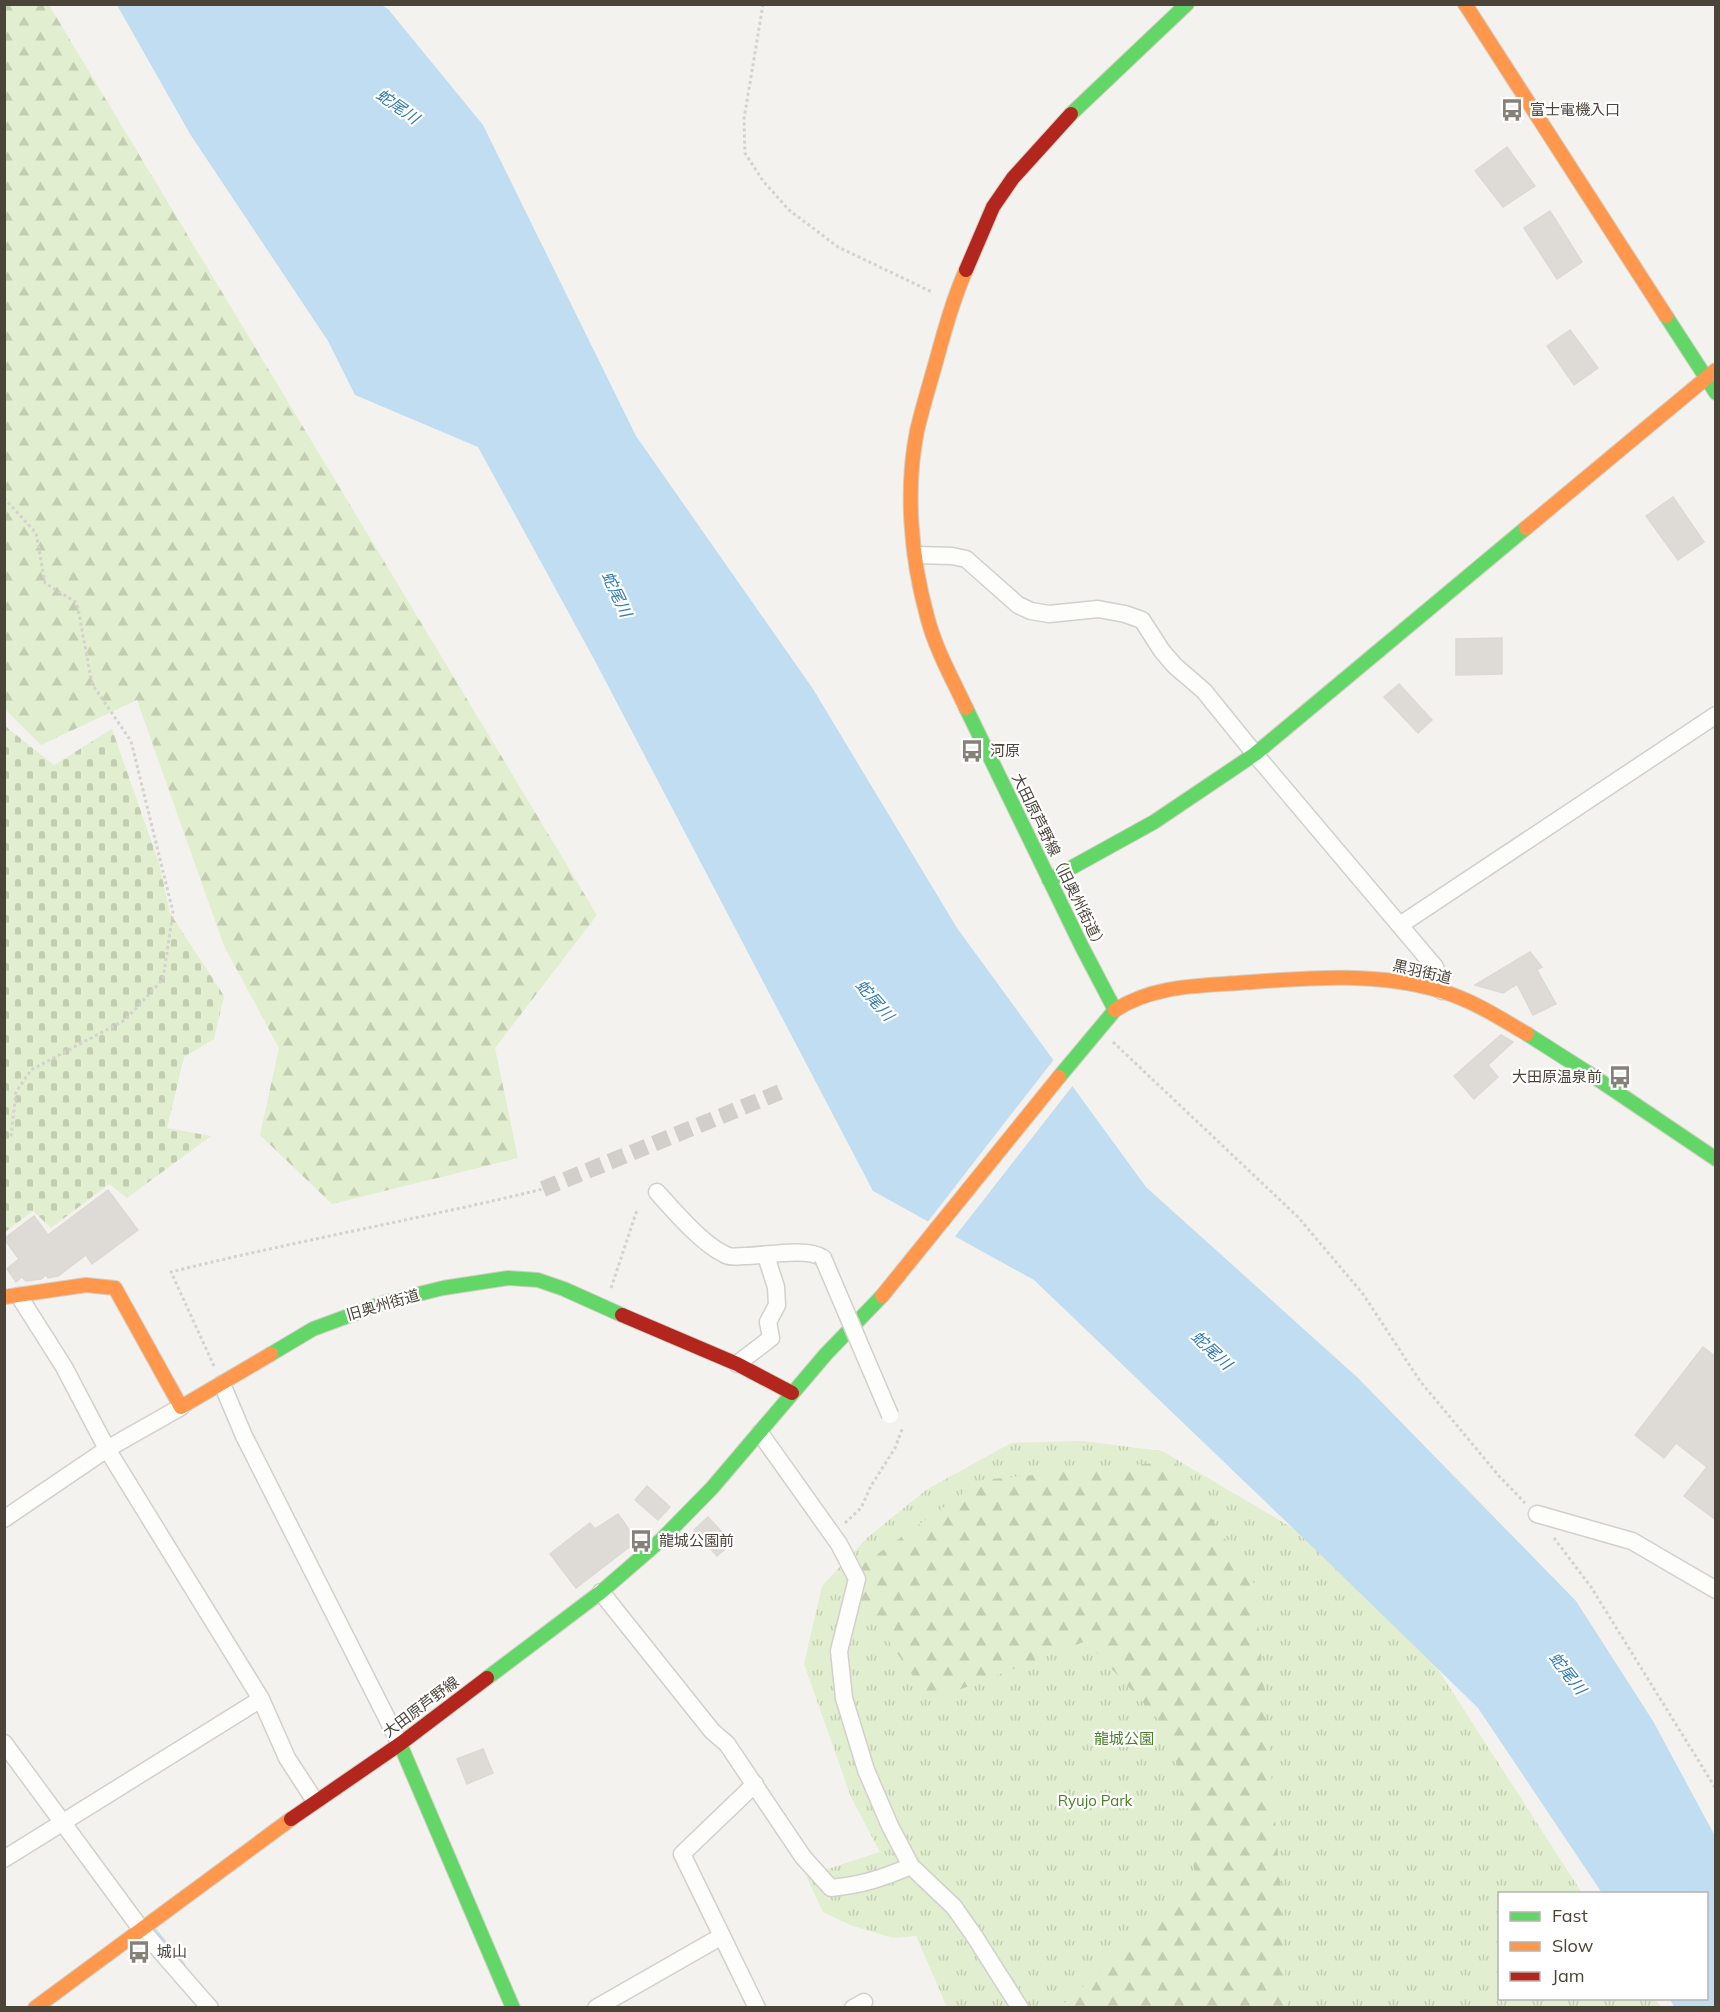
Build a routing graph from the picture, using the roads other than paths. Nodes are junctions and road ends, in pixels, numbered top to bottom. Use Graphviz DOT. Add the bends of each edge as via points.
graph roads {
  1 [pos="1187,4"];
  2 [pos="1465,4"];
  3 [pos="1711,374"];
  4 [pos="1716,393"];
  5 [pos="916,555"];
  6 [pos="1716,715"];
  7 [pos="1255,754"];
  8 [pos="1049,880"];
  9 [pos="1400,925"];
  10 [pos="1442,991"];
  11 [pos="1116,1010"];
  12 [pos="1716,1159"];
  13 [pos="657,1192"];
  14 [pos="766,1256"];
  15 [pos="12,1297"];
  16 [pos="737,1364"];
  17 [pos="222,1384"];
  18 [pos="792,1393"];
  19 [pos="181,1407"];
  20 [pos="890,1415"];
  21 [pos="760,1433"];
  22 [pos="106,1449"];
  23 [pos="1537,1514"];
  24 [pos="4,1519"];
  25 [pos="1716,1590"];
  26 [pos="601,1592"];
  27 [pos="261,1699"];
  28 [pos="4,1743"];
  29 [pos="400,1744"];
  30 [pos="755,1784"];
  31 [pos="315,1801"];
  32 [pos="62,1823"];
  33 [pos="4,1859"];
  34 [pos="911,1866"];
  35 [pos="141,1929"];
  36 [pos="722,1936"];
  37 [pos="605,2006"];
  38 [pos="35,2007"];
  39 [pos="210,2007"];
  40 [pos="513,2007"];
  41 [pos="757,2007"];
  42 [pos="1020,2007"];
  1 -- 5 [label="street, 大田原芦野線（旧奥州街道）" via="1062,123 993,207 952,302 917,432 912,473"];
  2 -- 3 [label="street"];
  3 -- 4 [label="street"];
  3 -- 7 [label="street"];
  5 -- 7 [label="street" via="966,559 1018,605 1031,611 1049,614 1098,609 1142,620 1162,651 1204,691"];
  5 -- 8 [label="street, 大田原芦野線（旧奥州街道）" via="927,618 944,662"];
  6 -- 9 [label="street"];
  7 -- 8 [label="street" via="1154,822"];
  7 -- 9 [label="street"];
  8 -- 11 [label="street, 大田原芦野線（旧奥州街道）"];
  9 -- 10 [label="street" via="1435,967"];
  10 -- 11 [label="street, 黒羽街道" via="1370,978 1276,980 1164,990 1140,995"];
  10 -- 12 [label="street, 黒羽街道" via="1545,1045"];
  11 -- 18 [label="street" via="909,1265"];
  13 -- 14 [label="street" via="708,1243 728,1256"];
  14 -- 16 [label="street" via="777,1296 768,1322 771,1338"];
  14 -- 20 [label="street, bridge" via="812,1254 823,1258"];
  15 -- 19 [label="street" via="86,1285 115,1288"];
  15 -- 22 [label="street" via="64,1367"];
  16 -- 17 [label="street, 旧奥州街道" via="564,1289 538,1280 508,1278 443,1288 352,1313 313,1329"];
  16 -- 18 [label="street, 旧奥州街道"];
  17 -- 19 [label="street, 旧奥州街道"];
  17 -- 29 [label="street" via="244,1436"];
  18 -- 21 [label="street, 大田原芦野線"];
  19 -- 22 [label="street, 旧奥州街道"];
  21 -- 26 [label="street, 大田原芦野線" via="661,1540"];
  21 -- 34 [label="street" via="839,1544 857,1579 839,1651 844,1698 867,1770"];
  22 -- 24 [label="street, 旧奥州街道"];
  22 -- 27 [label="street"];
  23 -- 25 [label="street" via="1632,1541"];
  26 -- 29 [label="street, 大田原芦野線"];
  26 -- 30 [label="street" via="712,1731 727,1744"];
  27 -- 31 [label="street" via="287,1758"];
  27 -- 32 [label="street"];
  28 -- 32 [label="street"];
  29 -- 31 [label="street, 大田原芦野線"];
  29 -- 40 [label="street"];
  30 -- 34 [label="street" via="803,1857 831,1887 878,1880"];
  30 -- 36 [label="street" via="682,1854"];
  31 -- 35 [label="street, 大田原芦野線"];
  32 -- 33 [label="street"];
  32 -- 35 [label="street"];
  34 -- 42 [label="street" via="954,1907"];
  35 -- 38 [label="street, 大田原芦野線"];
  35 -- 39 [label="street"];
  36 -- 37 [label="street"];
  36 -- 41 [label="street"];
}
